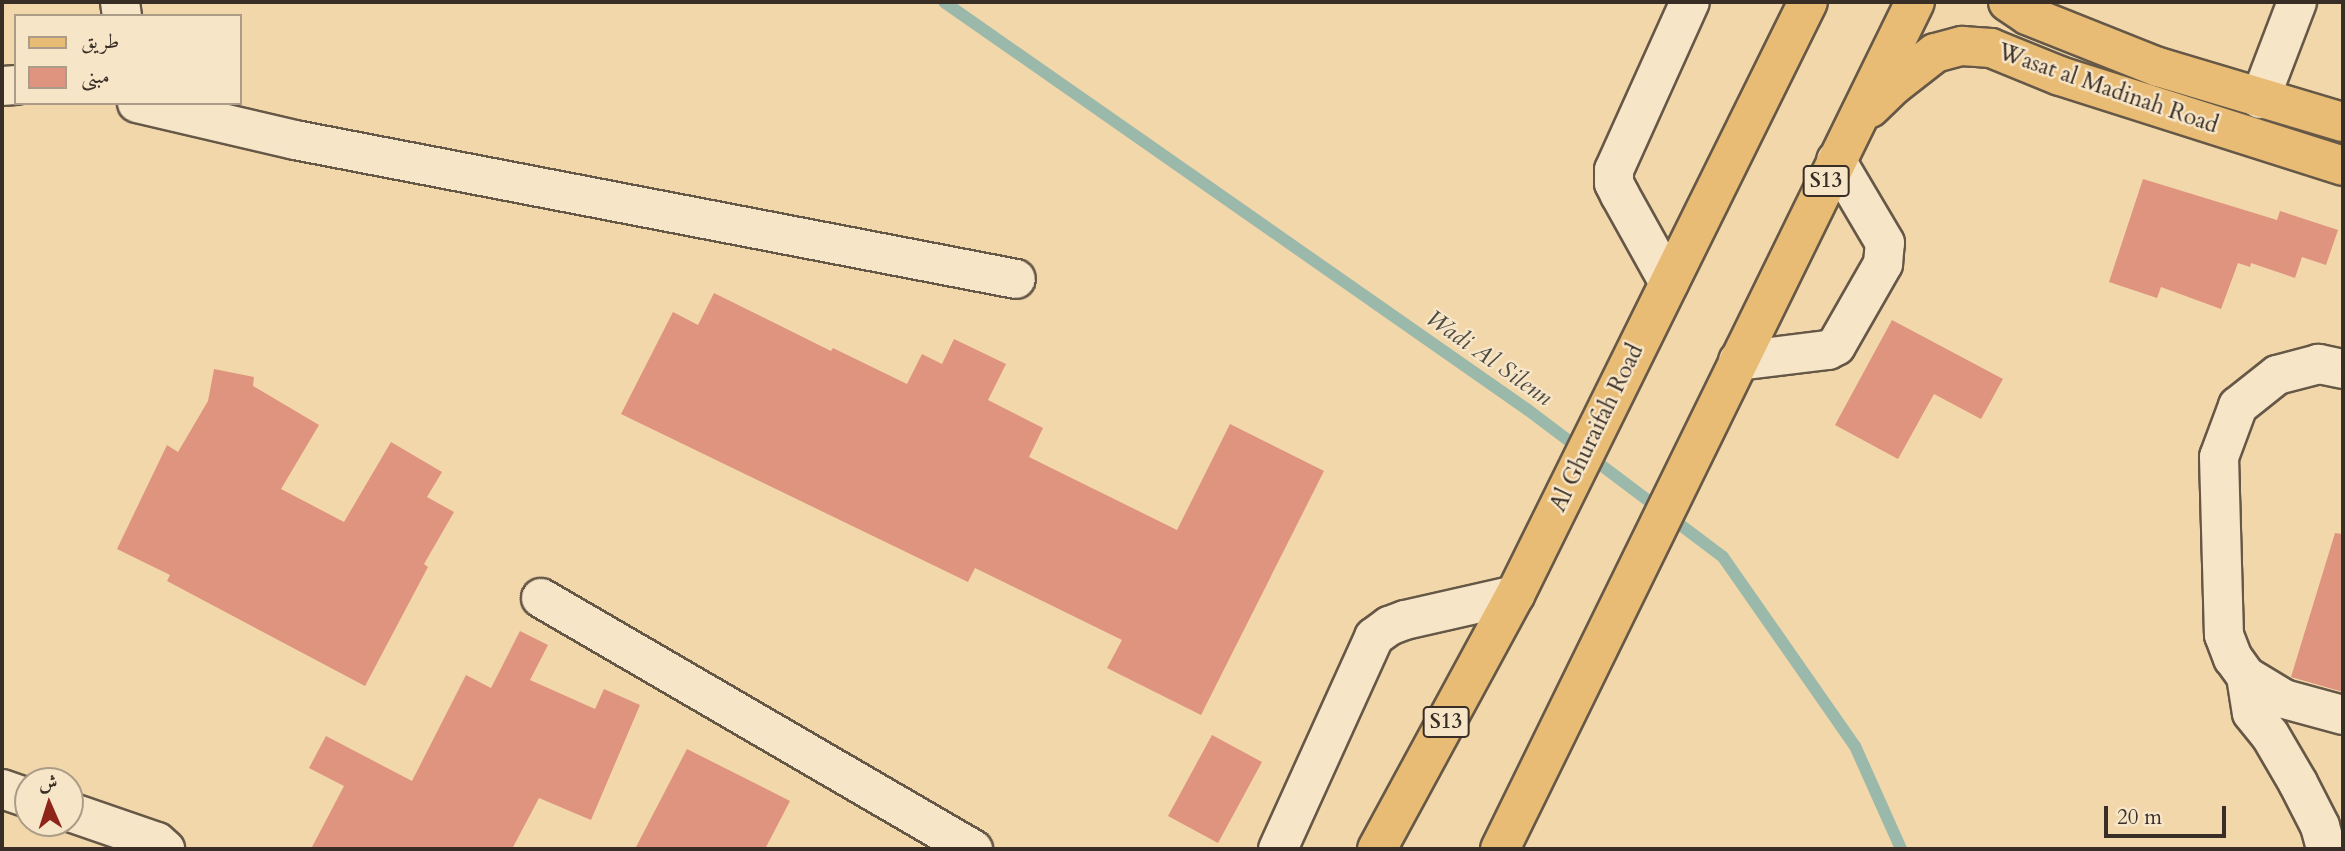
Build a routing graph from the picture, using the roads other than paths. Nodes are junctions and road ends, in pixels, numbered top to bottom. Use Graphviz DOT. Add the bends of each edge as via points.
graph roads {
  1 [pos="1690,2"];
  2 [pos="1808,2"];
  3 [pos="1915,2"];
  4 [pos="2008,2"];
  5 [pos="2284,6"];
  6 [pos="2260,99"];
  7 [pos="146,105"];
  8 [pos="2343,122"];
  9 [pos="1853,125"];
  10 [pos="1836,160"];
  11 [pos="2343,166"];
  12 [pos="1016,279"];
  13 [pos="1669,283"];
  14 [pos="1738,361"];
  15 [pos="2343,369"];
  16 [pos="1515,595"];
  17 [pos="541,598"];
  18 [pos="2246,676"];
  19 [pos="2343,715"];
  20 [pos="84,817"];
  21 [pos="165,849"];
  22 [pos="973,849"];
  23 [pos="1278,849"];
  24 [pos="1377,849"];
  25 [pos="1500,849"];
  26 [pos="2326,849"];
  1 -- 13 [label="street" via="1614,170 1614,183"];
  2 -- 13 [label="main road, Al Ghuraifah Road / S13"];
  3 -- 9 [label="main road, S13"];
  4 -- 6 [label="main road, Wasat al Madinah Road" via="2027,15 2145,62"];
  5 -- 6 [label="street"];
  6 -- 8 [label="main road, Wasat al Madinah Road"];
  7 -- 12 [label="street" via="295,140"];
  9 -- 10 [label="main road, S13"];
  9 -- 11 [label="main road, Wasat al Madinah Road" via="1935,53 1962,46 1991,48 2060,76"];
  10 -- 14 [label="main road, S13"];
  10 -- 14 [label="street" via="1885,243 1883,264 1836,346 1828,351"];
  13 -- 16 [label="main road, Al Ghuraifah Road / S13"];
  14 -- 25 [label="main road, S13"];
  15 -- 18 [label="street" via="2319,363 2277,374 2238,406 2219,457 2224,635"];
  16 -- 23 [label="street" via="1405,620 1374,637"];
  16 -- 24 [label="main road, Al Ghuraifah Road / S13"];
  17 -- 22 [label="street"];
  18 -- 19 [label="street" via="2284,699"];
  18 -- 26 [label="street" via="2252,713 2298,783"];
  20 -- 21 [label="street" via="157,842"];
}
